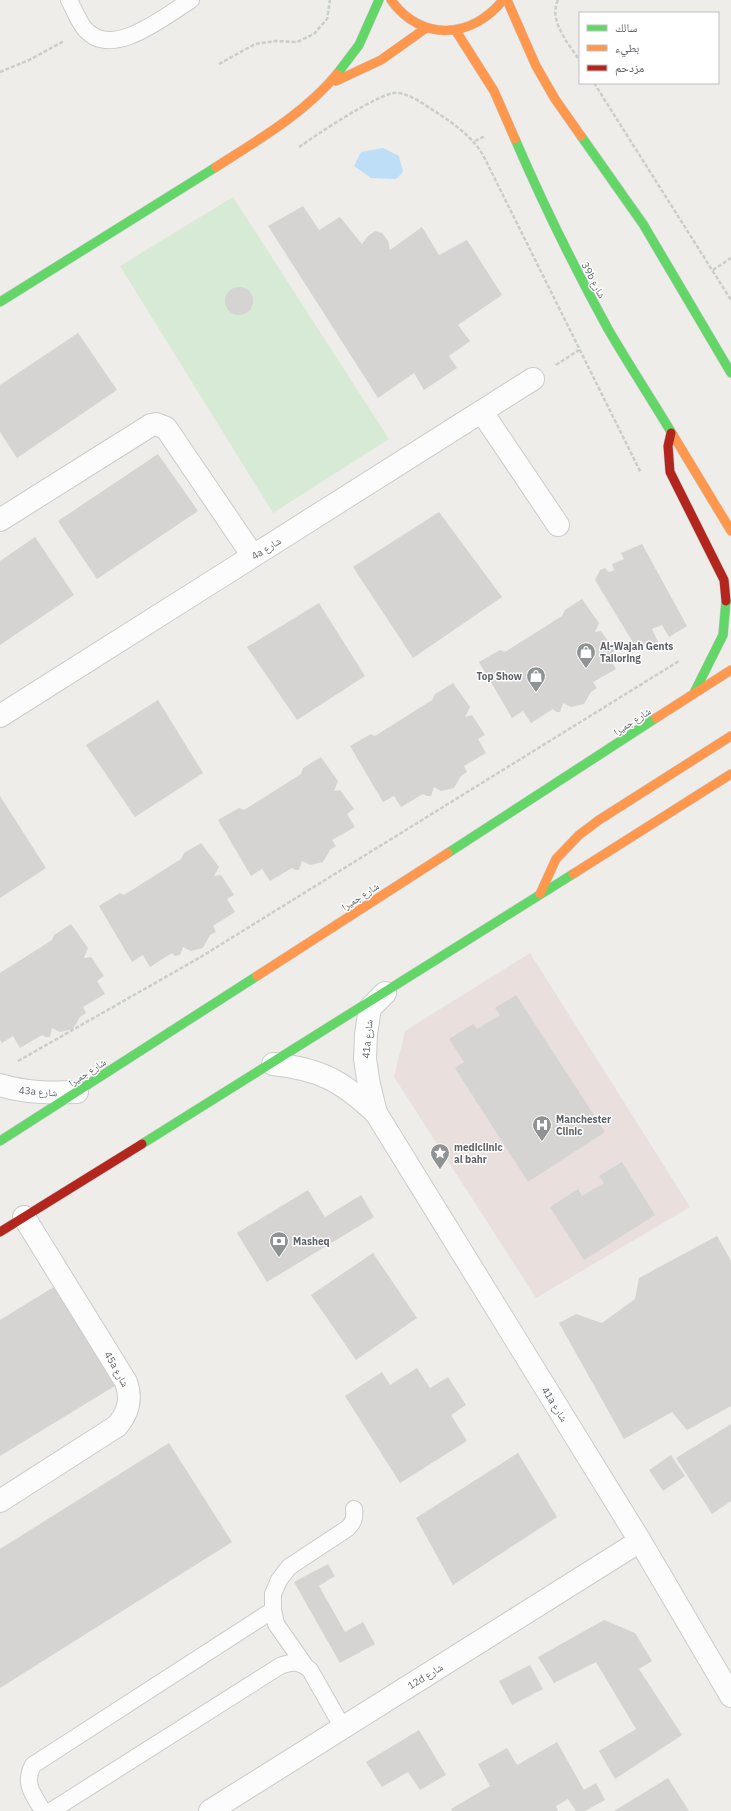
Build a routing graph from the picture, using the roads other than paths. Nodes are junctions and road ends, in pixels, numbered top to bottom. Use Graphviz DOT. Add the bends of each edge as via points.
graph roads {
  1 [pos="69,0"];
  2 [pos="191,0"];
  3 [pos="379,0"];
  4 [pos="391,0"];
  5 [pos="503,0"];
  6 [pos="507,0"];
  7 [pos="426,28"];
  8 [pos="456,30"];
  9 [pos="331,83"];
  10 [pos="0,302"];
  11 [pos="731,373"];
  12 [pos="533,379"];
  13 [pos="482,412"];
  14 [pos="671,433"];
  15 [pos="0,520"];
  16 [pos="558,525"];
  17 [pos="731,531"];
  18 [pos="253,556"];
  19 [pos="731,670"];
  20 [pos="694,694"];
  21 [pos="0,716"];
  22 [pos="731,736"];
  23 [pos="731,774"];
  24 [pos="725,788"];
  25 [pos="685,803"];
  26 [pos="540,894"];
  27 [pos="385,993"];
  28 [pos="273,1064"];
  29 [pos="0,1085"];
  30 [pos="77,1092"];
  31 [pos="376,1113"];
  32 [pos="0,1141"];
  33 [pos="24,1217"];
  34 [pos="0,1232"];
  35 [pos="0,1502"];
  36 [pos="354,1509"];
  37 [pos="640,1541"];
  38 [pos="273,1610"];
  39 [pos="304,1664"];
  40 [pos="731,1696"];
  41 [pos="343,1728"];
  42 [pos="43,1811"];
  43 [pos="51,1811"];
  44 [pos="210,1811"];
  1 -- 2 [label="lane" via="85,30 104,40 115,41 126,39"];
  3 -- 9 [label="main road" via="363,38 349,62"];
  4 -- 7 [label="main road" via="408,19"];
  5 -- 8 [label="main road" via="492,13 475,24"];
  6 -- 11 [label="main road" via="536,66 555,99 643,224"];
  7 -- 8 [label="main road"];
  7 -- 9 [label="main road" via="381,60"];
  8 -- 14 [label="main road, 39b شارع" via="494,91 587,290"];
  9 -- 10 [label="main road" via="263,137"];
  12 -- 13 [label="street, 4a شارع"];
  13 -- 16 [label="street"];
  13 -- 18 [label="street, 4a شارع"];
  14 -- 17 [label="main road, 39b شارع"];
  14 -- 20 [label="main road" via="668,453 670,472 724,580 727,606 723,634"];
  15 -- 18 [label="street" via="156,424 166,428"];
  18 -- 21 [label="street, 4a شارع"];
  19 -- 20 [label="main road, شارع جميرا"];
  20 -- 30 [label="main road, شارع جميرا"];
  22 -- 26 [label="main road" via="578,835 556,859"];
  23 -- 25 [label="main road"];
  24 -- 25 [label="main road"];
  25 -- 26 [label="main road"];
  26 -- 27 [label="main road"];
  27 -- 28 [label="main road"];
  27 -- 31 [label="street, 41a شارع" via="370,1008 366,1034 365,1060"];
  28 -- 31 [label="street, 41a شارع" via="302,1068 336,1081 355,1093"];
  28 -- 33 [label="main road"];
  29 -- 30 [label="street, 43a شارع" via="45,1094"];
  30 -- 32 [label="main road, شارع جميرا"];
  31 -- 37 [label="street, 41a شارع"];
  33 -- 34 [label="main road"];
  33 -- 35 [label="street, 45a شارع" via="126,1382 130,1401 117,1426"];
  36 -- 38 [label="lane" via="353,1523 348,1528 289,1567 273,1594"];
  37 -- 40 [label="street, 41a شارع"];
  37 -- 41 [label="street, 12d شارع"];
  38 -- 39 [label="lane" via="276,1624"];
  38 -- 42 [label="lane" via="33,1765 28,1782"];
  39 -- 41 [label="lane" via="315,1675"];
  39 -- 43 [label="lane" via="288,1662 280,1666"];
  41 -- 44 [label="street, 12d شارع"];
}
